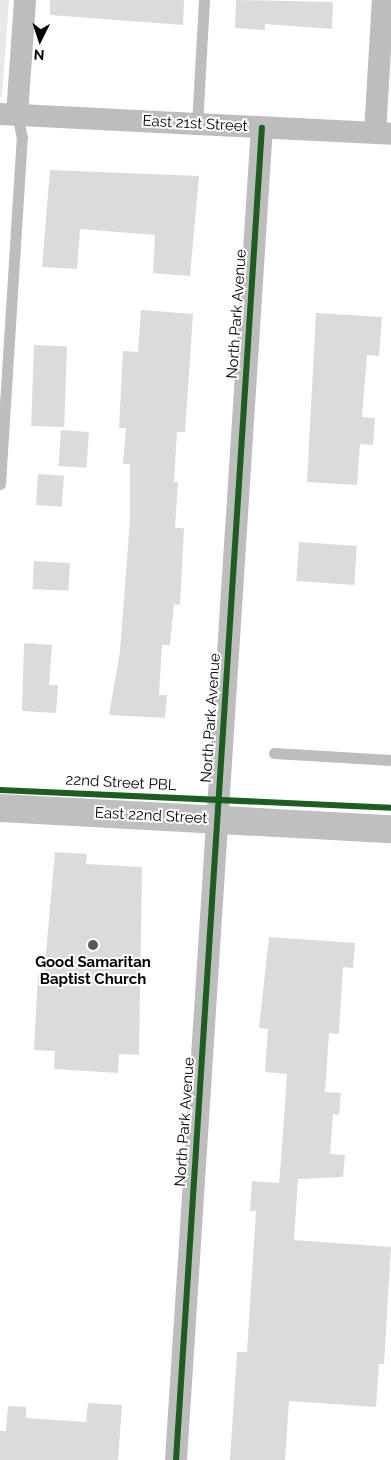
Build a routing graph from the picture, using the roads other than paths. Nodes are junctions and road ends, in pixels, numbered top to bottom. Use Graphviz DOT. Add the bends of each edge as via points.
graph roads {
  1 [pos="25,0"];
  2 [pos="204,0"];
  3 [pos="383,0"];
  4 [pos="9,114"];
  5 [pos="197,125"];
  6 [pos="262,128"];
  7 [pos="383,133"];
  8 [pos="0,484"];
  9 [pos="274,753"];
  10 [pos="391,760"];
  11 [pos="0,808"];
  12 [pos="217,819"];
  13 [pos="391,829"];
  14 [pos="176,1460"];
  1 -- 4 [label="street"];
  2 -- 5 [label="lane"];
  3 -- 7 [label="street"];
  4 -- 5 [label="street, East 21st Street"];
  4 -- 8 [label="lane" via="22,138"];
  5 -- 6 [label="street, East 21st Street"];
  6 -- 7 [label="street, East 21st Street"];
  6 -- 12 [label="street, North Park Avenue"];
  9 -- 10 [label="lane"];
  11 -- 12 [label="main road, East 22nd Street"];
  12 -- 13 [label="main road, East 22nd Street"];
  12 -- 14 [label="street, North Park Avenue"];
}
